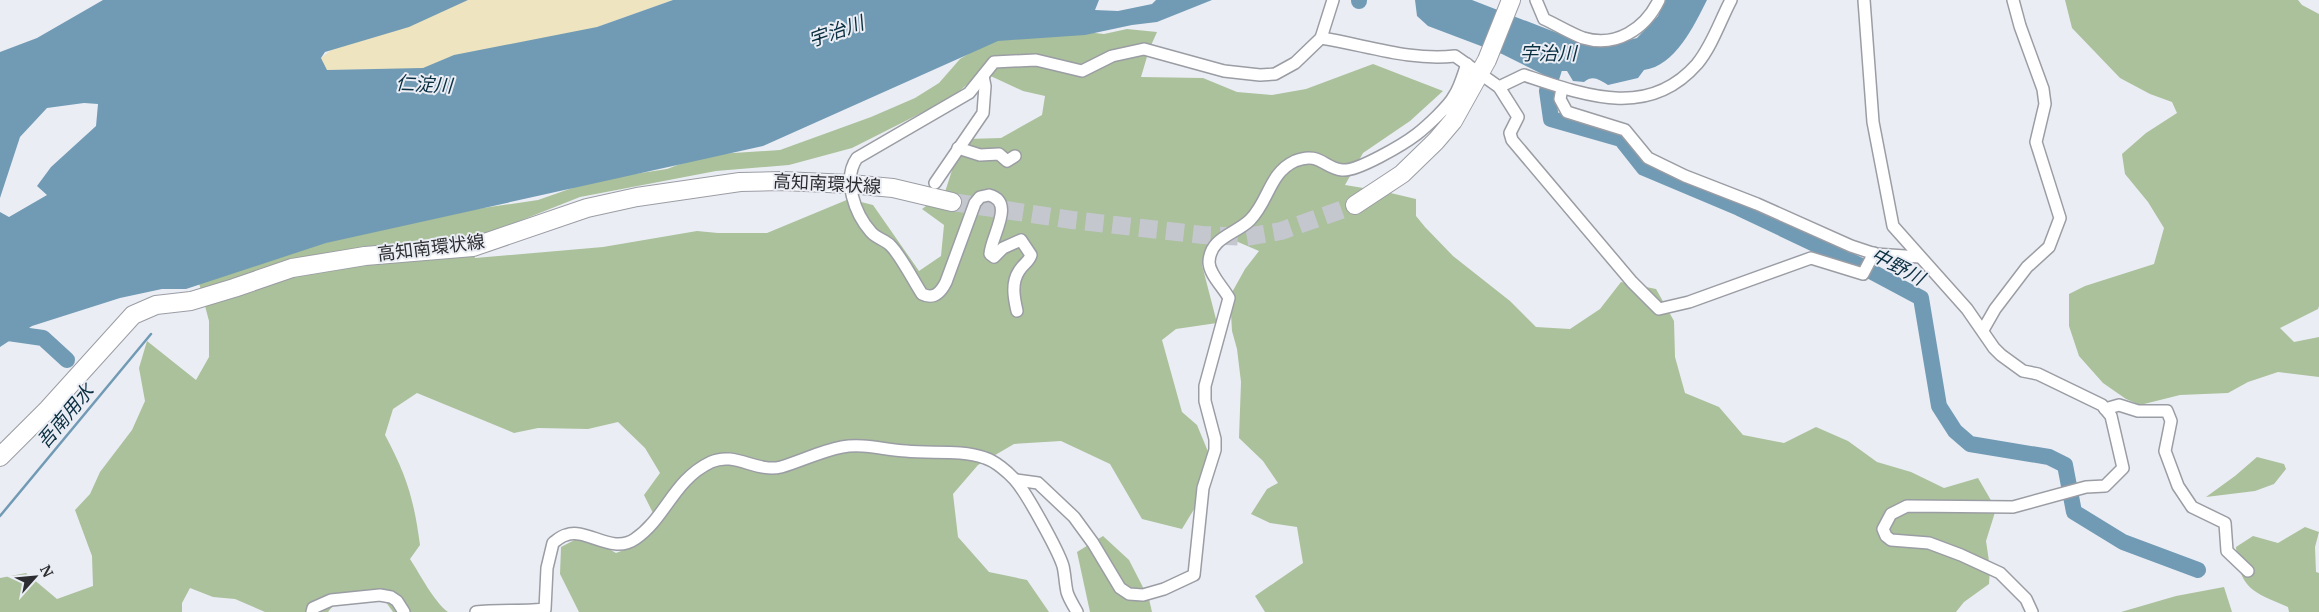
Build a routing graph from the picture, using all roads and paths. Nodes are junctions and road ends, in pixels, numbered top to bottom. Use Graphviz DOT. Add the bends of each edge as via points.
graph roads {
  1 [pos="1333,0"];
  2 [pos="1536,0"];
  3 [pos="1659,0"];
  4 [pos="1730,0"];
  5 [pos="1864,0"];
  6 [pos="2013,0"];
  7 [pos="1511,2"];
  8 [pos="1321,38"];
  9 [pos="1478,67"];
  10 [pos="983,76"];
  11 [pos="1499,87"];
  12 [pos="1562,88"];
  13 [pos="958,148"];
  14 [pos="1015,156"];
  15 [pos="935,183"];
  16 [pos="850,184"];
  17 [pos="952,202"];
  18 [pos="1355,205"];
  19 [pos="1874,253"];
  20 [pos="1920,258"];
  21 [pos="1017,311"];
  22 [pos="1983,330"];
  23 [pos="2105,409"];
  24 [pos="0,457"];
  25 [pos="1016,480"];
  26 [pos="2248,571"];
  27 [pos="312,612"];
  28 [pos="404,612"];
  29 [pos="476,612"];
  30 [pos="1077,612"];
  31 [pos="2032,612"];
  1 -- 8 [label="street"];
  2 -- 3 [label="street" via="1544,19 1584,38 1607,40 1626,36 1645,23"];
  4 -- 12 [label="street" via="1698,63 1680,81 1654,95 1606,99"];
  5 -- 20 [label="street" via="1872,122 1893,226"];
  6 -- 22 [label="street" via="2043,90 2045,104 2036,142 2060,218 2049,247 2027,267"];
  7 -- 9 [label="main road"];
  8 -- 9 [label="street" via="1404,55 1455,56"];
  8 -- 10 [label="street" via="1286,69 1260,76 1224,71 1144,48 1112,56 1082,71 1036,60 994,62"];
  9 -- 11 [label="street"];
  9 -- 18 [label="main road" via="1453,121 1436,142 1402,174"];
  9 -- 25 [label="street" via="1418,134 1358,167 1342,170 1318,159 1296,161 1275,177 1258,211 1217,242 1209,263 1229,298 1204,386 1215,450 1203,488 1194,576 1143,595 1129,594 1120,588 1074,517 1038,483"];
  10 -- 13 [label="street" via="982,113"];
  10 -- 16 [label="street" via="969,93 857,158 852,165"];
  11 -- 12 [label="street" via="1524,75"];
  11 -- 19 [label="street" via="1518,117 1510,132 1512,140 1632,282 1659,309 1690,302 1811,258 1863,274"];
  12 -- 19 [label="street" via="1560,99 1567,112 1626,130 1648,158"];
  13 -- 14 [label="street" via="980,155 999,154 1008,161"];
  13 -- 15 [label="street"];
  16 -- 17 [label="main road, 高知南環状線" via="893,188"];
  16 -- 21 [label="street" via="857,211 870,232 891,245 922,294 930,296 942,291 975,203 980,197 993,196 1002,208 990,254 994,257 1003,248 1021,240 1031,254 1014,283"];
  16 -- 24 [label="main road, 高知南環状線" via="782,180 740,182 637,197 587,208 473,247 326,261 292,268 192,301 156,305 133,315"];
  19 -- 20 [label="street"];
  20 -- 22 [label="street" via="1948,286"];
  22 -- 23 [label="street" via="1994,348 2023,370 2038,374"];
  23 -- 26 [label="street" via="2119,405 2138,411 2167,411 2171,421 2166,451 2178,486 2192,507 2225,523 2227,551"];
  23 -- 31 [label="street" via="2112,416 2123,468 2105,486 2080,488 2013,507 1907,506 1891,514 1883,529 1892,540 1929,543 2000,573 2026,599"];
  25 -- 29 [label="street" via="985,458 957,453 843,446 765,469 722,458 686,479 647,529 634,540 622,544 606,543 567,534 553,543 547,568 545,609 538,612"];
  25 -- 30 [label="street" via="1063,564 1067,593"];
  27 -- 28 [label="street" via="331,600 380,595 397,601"];
}
